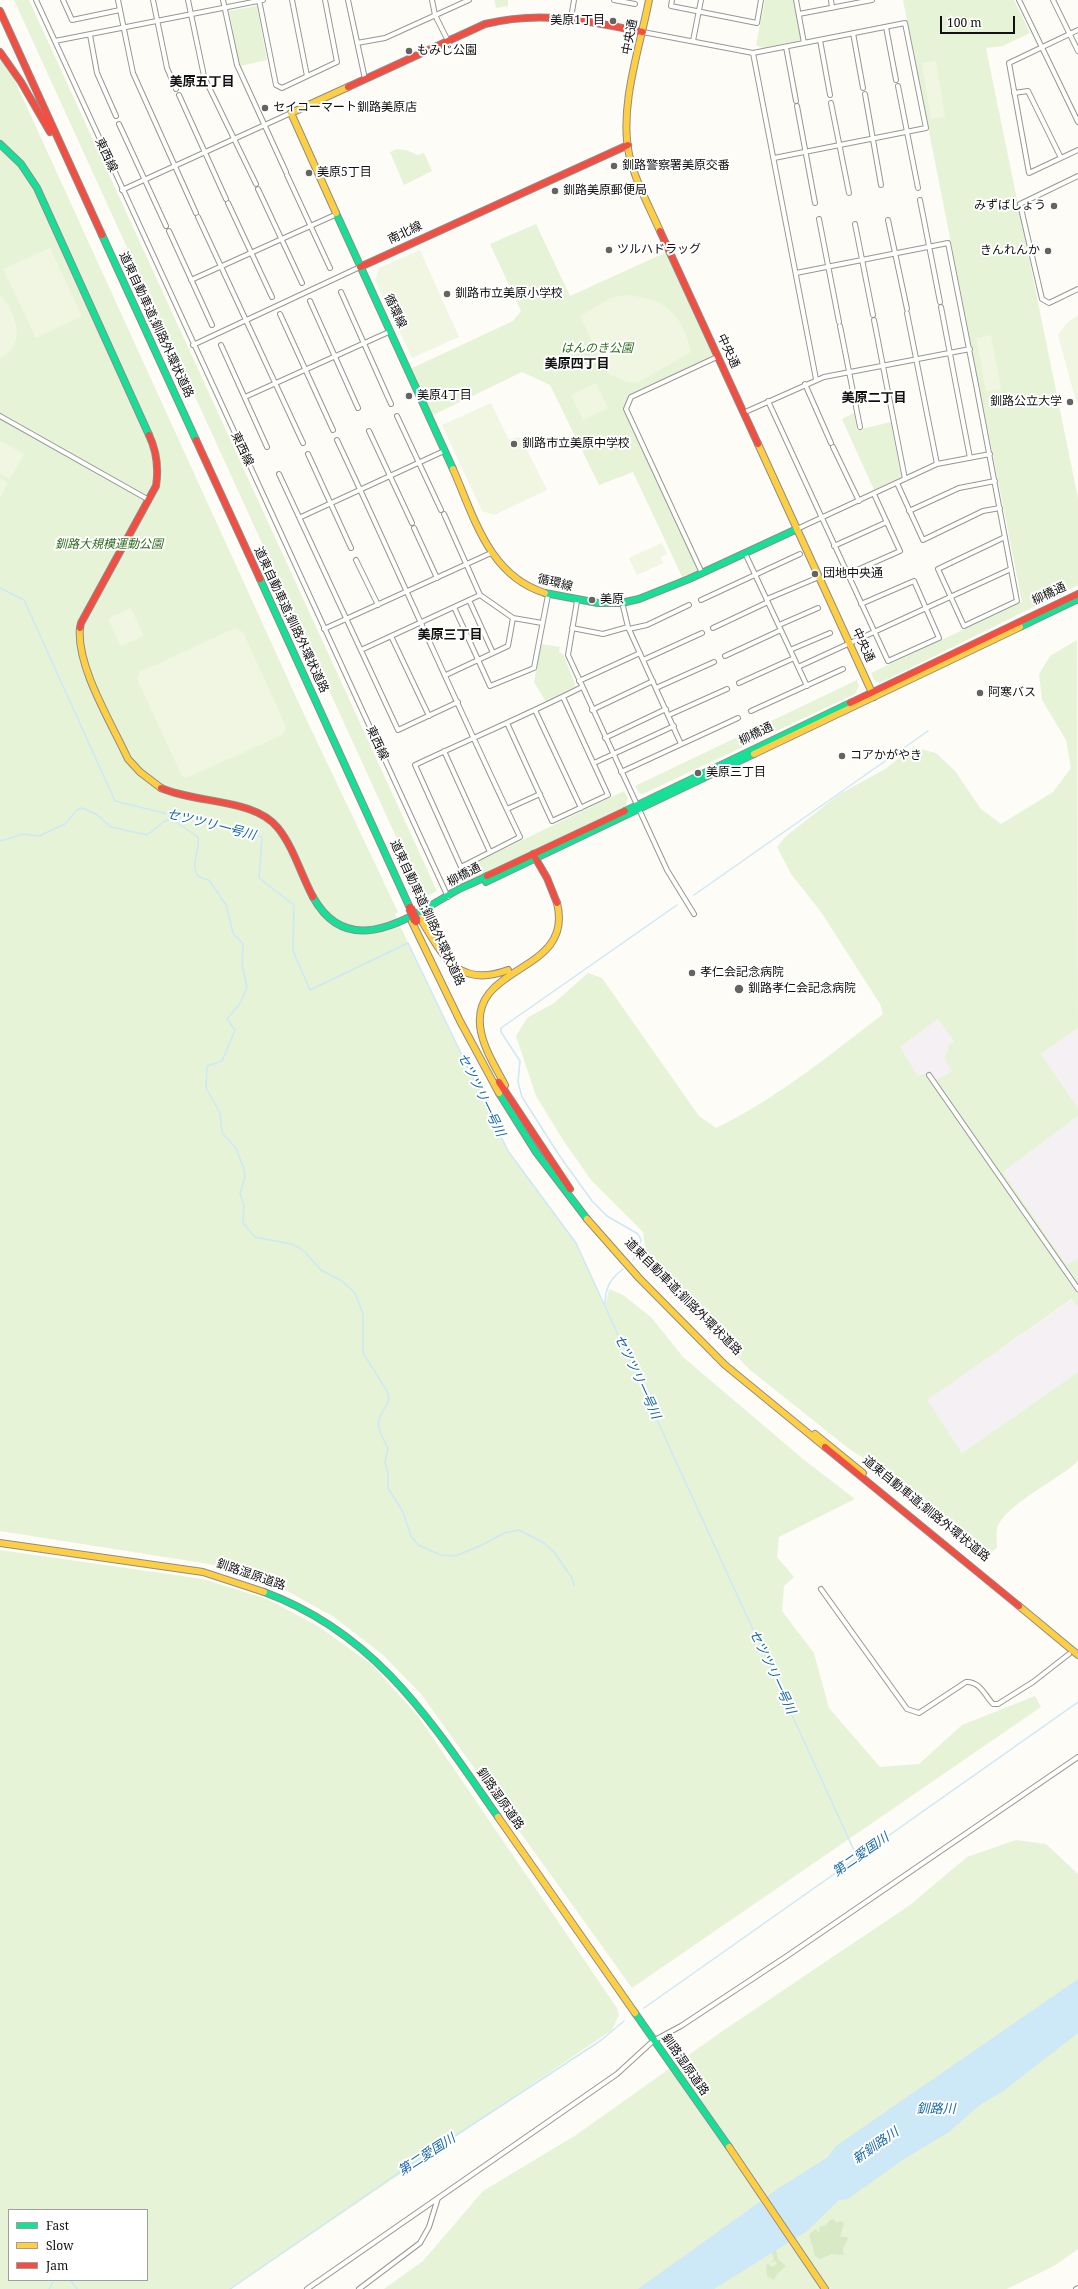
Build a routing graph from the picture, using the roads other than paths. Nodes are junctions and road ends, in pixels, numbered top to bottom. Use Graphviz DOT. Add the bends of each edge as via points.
graph roads {
  1 [pos="36,0"];
  2 [pos="63,0"];
  3 [pos="118,0"];
  4 [pos="153,0"];
  5 [pos="188,0"];
  6 [pos="223,0"];
  7 [pos="260,0"];
  8 [pos="292,0"];
  9 [pos="325,0"];
  10 [pos="350,0"];
  11 [pos="432,0"];
  12 [pos="469,0"];
  13 [pos="574,0"];
  14 [pos="614,0"];
  15 [pos="649,0"];
  16 [pos="672,0"];
  17 [pos="701,0"];
  18 [pos="761,0"];
  19 [pos="796,0"];
  20 [pos="831,0"];
  21 [pos="872,0"];
  22 [pos="1019,0"];
  23 [pos="1053,0"];
  24 [pos="866,1"];
  25 [pos="635,4"];
  26 [pos="224,8"];
  27 [pos="832,8"];
  28 [pos="120,10"];
  29 [pos="0,11"];
  30 [pos="699,12"];
  31 [pos="191,14"];
  32 [pos="799,14"];
  33 [pos="435,15"];
  34 [pos="571,18"];
  35 [pos="157,21"];
  36 [pos="0,22"];
  37 [pos="886,27"];
  38 [pos="124,28"];
  39 [pos="1078,30"];
  40 [pos="643,32"];
  41 [pos="853,33"];
  42 [pos="1070,34"];
  43 [pos="90,35"];
  44 [pos="820,40"];
  45 [pos="55,41"];
  46 [pos="448,41"];
  47 [pos="693,41"];
  48 [pos="357,43"];
  49 [pos="804,43"];
  50 [pos="786,47"];
  51 [pos="1042,47"];
  52 [pos="1078,51"];
  53 [pos="0,52"];
  54 [pos="753,52"];
  55 [pos="204,76"];
  56 [pos="307,76"];
  57 [pos="365,79"];
  58 [pos="896,80"];
  59 [pos="206,81"];
  60 [pos="898,86"];
  61 [pos="863,88"];
  62 [pos="176,89"];
  63 [pos="1014,93"];
  64 [pos="865,94"];
  65 [pos="830,95"];
  66 [pos="179,96"];
  67 [pos="796,101"];
  68 [pos="831,103"];
  69 [pos="797,106"];
  70 [pos="291,113"];
  71 [pos="116,116"];
  72 [pos="1078,122"];
  73 [pos="119,124"];
  74 [pos="265,124"];
  75 [pos="50,132"];
  76 [pos="907,132"];
  77 [pos="235,138"];
  78 [pos="874,139"];
  79 [pos="0,144"];
  80 [pos="628,145"];
  81 [pos="840,145"];
  82 [pos="1078,150"];
  83 [pos="806,151"];
  84 [pos="205,152"];
  85 [pos="774,158"];
  86 [pos="1061,158"];
  87 [pos="174,166"];
  88 [pos="1078,176"];
  89 [pos="145,179"];
  90 [pos="256,184"];
  91 [pos="881,185"];
  92 [pos="918,188"];
  93 [pos="258,189"];
  94 [pos="122,190"];
  95 [pos="849,193"];
  96 [pos="920,200"];
  97 [pos="815,204"];
  98 [pos="337,214"];
  99 [pos="819,219"];
  100 [pos="888,220"];
  101 [pos="855,224"];
  102 [pos="310,225"];
  103 [pos="166,226"];
  104 [pos="169,231"];
  105 [pos="281,238"];
  106 [pos="929,247"];
  107 [pos="251,253"];
  108 [pos="896,253"];
  109 [pos="862,260"];
  110 [pos="222,266"];
  111 [pos="828,266"];
  112 [pos="360,267"];
  113 [pos="330,268"];
  114 [pos="796,273"];
  115 [pos="191,280"];
  116 [pos="302,283"];
  117 [pos="1078,289"];
  118 [pos="341,292"];
  119 [pos="272,297"];
  120 [pos="310,301"];
  121 [pos="940,302"];
  122 [pos="941,307"];
  123 [pos="280,314"];
  124 [pos="246,320"];
  125 [pos="212,325"];
  126 [pos="391,331"];
  127 [pos="365,343"];
  128 [pos="193,345"];
  129 [pos="221,345"];
  130 [pos="970,349"];
  131 [pos="950,352"];
  132 [pos="336,356"];
  133 [pos="717,357"];
  134 [pos="916,359"];
  135 [pos="883,366"];
  136 [pos="305,370"];
  137 [pos="849,372"];
  138 [pos="816,380"];
  139 [pos="275,384"];
  140 [pos="805,384"];
  141 [pos="246,397"];
  142 [pos="768,401"];
  143 [pos="391,404"];
  144 [pos="358,408"];
  145 [pos="743,413"];
  146 [pos="0,416"];
  147 [pos="397,416"];
  148 [pos="860,427"];
  149 [pos="333,430"];
  150 [pos="369,431"];
  151 [pos="337,440"];
  152 [pos="303,443"];
  153 [pos="267,447"];
  154 [pos="444,451"];
  155 [pos="308,454"];
  156 [pos="990,454"];
  157 [pos="970,458"];
  158 [pos="420,462"];
  159 [pos="937,464"];
  160 [pos="279,474"];
  161 [pos="390,476"];
  162 [pos="905,479"];
  163 [pos="995,481"];
  164 [pos="897,483"];
  165 [pos="360,490"];
  166 [pos="874,494"];
  167 [pos="149,500"];
  168 [pos="859,501"];
  169 [pos="330,503"];
  170 [pos="1000,508"];
  171 [pos="442,510"];
  172 [pos="909,511"];
  173 [pos="444,514"];
  174 [pos="301,517"];
  175 [pos="821,518"];
  176 [pos="887,522"];
  177 [pos="412,523"];
  178 [pos="414,528"];
  179 [pos="797,529"];
  180 [pos="1005,537"];
  181 [pos="834,546"];
  182 [pos="351,548"];
  183 [pos="491,553"];
  184 [pos="745,553"];
  185 [pos="800,554"];
  186 [pos="356,560"];
  187 [pos="466,564"];
  188 [pos="1011,569"];
  189 [pos="702,573"];
  190 [pos="755,574"];
  191 [pos="848,574"];
  192 [pos="819,577"];
  193 [pos="437,578"];
  194 [pos="407,591"];
  195 [pos="548,594"];
  196 [pos="1078,594"];
  197 [pos="480,595"];
  198 [pos="950,598"];
  199 [pos="1078,599"];
  200 [pos="469,600"];
  201 [pos="701,600"];
  202 [pos="767,600"];
  203 [pos="577,601"];
  204 [pos="622,602"];
  205 [pos="861,604"];
  206 [pos="378,605"];
  207 [pos="689,606"];
  208 [pos="454,607"];
  209 [pos="818,608"];
  210 [pos="926,608"];
  211 [pos="513,618"];
  212 [pos="348,619"];
  213 [pos="421,622"];
  214 [pos="542,623"];
  215 [pos="779,625"];
  216 [pos="572,628"];
  217 [pos="628,628"];
  218 [pos="713,628"];
  219 [pos="324,629"];
  220 [pos="781,630"];
  221 [pos="874,632"];
  222 [pos="702,633"];
  223 [pos="830,633"];
  224 [pos="391,636"];
  225 [pos="849,644"];
  226 [pos="361,650"];
  227 [pos="790,650"];
  228 [pos="640,653"];
  229 [pos="494,654"];
  230 [pos="726,656"];
  231 [pos="794,658"];
  232 [pos="478,660"];
  233 [pos="643,660"];
  234 [pos="714,662"];
  235 [pos="798,667"];
  236 [pos="843,668"];
  237 [pos="446,675"];
  238 [pos="579,681"];
  239 [pos="653,681"];
  240 [pos="739,684"];
  241 [pos="807,686"];
  242 [pos="582,688"];
  243 [pos="656,688"];
  244 [pos="727,689"];
  245 [pos="873,695"];
  246 [pos="563,697"];
  247 [pos="458,702"];
  248 [pos="666,709"];
  249 [pos="535,710"];
  250 [pos="592,710"];
  251 [pos="751,711"];
  252 [pos="669,715"];
  253 [pos="428,716"];
  254 [pos="738,718"];
  255 [pos="507,723"];
  256 [pos="674,726"];
  257 [pos="474,737"];
  258 [pos="605,738"];
  259 [pos="681,744"];
  260 [pos="444,751"];
  261 [pos="613,754"];
  262 [pos="594,763"];
  263 [pos="621,772"];
  264 [pos="540,794"];
  265 [pos="638,807"];
  266 [pos="581,808"];
  267 [pos="507,809"];
  268 [pos="490,852"];
  269 [pos="534,857"];
  270 [pos="448,897"];
  271 [pos="410,908"];
  272 [pos="694,914"];
  273 [pos="416,921"];
  274 [pos="929,1075"];
  275 [pos="519,1115"];
  276 [pos="1078,1289"];
  277 [pos="0,1544"];
  278 [pos="821,1589"];
  279 [pos="1078,1649"];
  280 [pos="1069,1654"];
  281 [pos="1078,1655"];
  282 [pos="1078,1757"];
  283 [pos="655,2043"];
  284 [pos="438,2198"];
  285 [pos="307,2289"];
  286 [pos="359,2289"];
  287 [pos="825,2289"];
  1 -- 45 [label="street, 東西線"];
  2 -- 28 [label="street" via="72,20"];
  3 -- 28 [label="street"];
  4 -- 35 [label="street"];
  5 -- 31 [label="street"];
  6 -- 26 [label="street"];
  7 -- 26 [label="street"];
  7 -- 56 [label="street" via="276,86 282,88"];
  8 -- 56 [label="street"];
  9 -- 56 [label="street" via="337,62"];
  10 -- 48 [label="street"];
  11 -- 33 [label="street"];
  12 -- 33 [label="street"];
  13 -- 34 [label="street"];
  14 -- 25 [label="street"];
  15 -- 40 [label="main road, 中央通"];
  16 -- 30 [label="street" via="671,6"];
  17 -- 30 [label="street"];
  18 -- 30 [label="street" via="757,23"];
  19 -- 32 [label="street"];
  20 -- 27 [label="street"];
  21 -- 24 [label="street"];
  22 -- 51 [label="street"];
  23 -- 42 [label="street"];
  24 -- 27 [label="street"];
  26 -- 31 [label="street"];
  26 -- 74 [label="street" via="237,65"];
  27 -- 32 [label="street"];
  28 -- 38 [label="street"];
  29 -- 271 [label="main road, 道東自動車道;釧路外環状道路"];
  30 -- 47 [label="street"];
  31 -- 35 [label="street"];
  31 -- 55 [label="street"];
  32 -- 49 [label="street"];
  33 -- 46 [label="street"];
  33 -- 48 [label="street" via="385,38"];
  34 -- 40 [label="main road"];
  34 -- 46 [label="main road" via="544,15 515,16 485,24"];
  35 -- 38 [label="street"];
  35 -- 62 [label="street" via="167,68"];
  36 -- 75 [label="main road, 道東自動車道;釧路外環状道路"];
  37 -- 41 [label="street"];
  37 -- 58 [label="street"];
  37 -- 76 [label="street" via="905,23 926,128"];
  38 -- 43 [label="street"];
  38 -- 87 [label="street" via="133,73"];
  39 -- 42 [label="street"];
  40 -- 47 [label="street"];
  40 -- 80 [label="main road, 中央通" via="629,109"];
  41 -- 44 [label="street"];
  41 -- 61 [label="street"];
  42 -- 51 [label="street"];
  42 -- 52 [label="street"];
  43 -- 45 [label="street"];
  43 -- 71 [label="street" via="97,73"];
  44 -- 49 [label="street"];
  44 -- 65 [label="street"];
  45 -- 94 [label="street, 東西線"];
  46 -- 57 [label="main road"];
  47 -- 54 [label="street"];
  48 -- 57 [label="street"];
  49 -- 50 [label="street"];
  50 -- 54 [label="street"];
  50 -- 67 [label="street"];
  51 -- 63 [label="street" via="1009,63"];
  51 -- 72 [label="street"];
  53 -- 75 [label="main road"];
  54 -- 85 [label="street"];
  57 -- 70 [label="main road"];
  59 -- 77 [label="street"];
  60 -- 76 [label="street"];
  63 -- 86 [label="street" via="1028,91"];
  63 -- 86 [label="street" via="1029,173"];
  64 -- 78 [label="street"];
  66 -- 84 [label="street"];
  68 -- 81 [label="street"];
  69 -- 83 [label="street"];
  70 -- 74 [label="street"];
  70 -- 98 [label="main road, 循環線"];
  73 -- 89 [label="street"];
  74 -- 77 [label="street"];
  74 -- 102 [label="street"];
  75 -- 271 [label="main road, 道東自動車道;釧路外環状道路"];
  76 -- 78 [label="street"];
  76 -- 92 [label="street"];
  77 -- 84 [label="street"];
  77 -- 90 [label="street"];
  78 -- 81 [label="street"];
  78 -- 91 [label="street"];
  79 -- 167 [label="main road, 柳橋通" via="25,168 37,188 152,438 158,474 156,486"];
  80 -- 112 [label="main road, 南北線"];
  80 -- 133 [label="main road, 中央通" via="630,160 644,196"];
  81 -- 83 [label="street"];
  81 -- 95 [label="street"];
  82 -- 86 [label="street"];
  83 -- 85 [label="street"];
  83 -- 97 [label="street"];
  84 -- 87 [label="street"];
  84 -- 107 [label="street"];
  85 -- 114 [label="street"];
  87 -- 89 [label="street"];
  87 -- 110 [label="street"];
  88 -- 117 [label="street" via="1020,204 1042,299 1048,302"];
  89 -- 94 [label="street"];
  89 -- 103 [label="street"];
  93 -- 105 [label="street"];
  94 -- 128 [label="street, 東西線"];
  96 -- 106 [label="street"];
  98 -- 102 [label="street"];
  98 -- 112 [label="main road, 循環線"];
  99 -- 111 [label="street"];
  100 -- 108 [label="street"];
  101 -- 109 [label="street"];
  102 -- 105 [label="street"];
  102 -- 113 [label="street"];
  104 -- 115 [label="street"];
  105 -- 107 [label="street"];
  105 -- 116 [label="street"];
  106 -- 108 [label="street"];
  106 -- 121 [label="street"];
  106 -- 130 [label="street" via="948,243"];
  107 -- 110 [label="street"];
  107 -- 119 [label="street"];
  108 -- 109 [label="street"];
  108 -- 134 [label="street"];
  109 -- 111 [label="street"];
  109 -- 135 [label="street"];
  110 -- 115 [label="street"];
  110 -- 124 [label="street"];
  111 -- 114 [label="street"];
  111 -- 137 [label="street"];
  112 -- 124 [label="street, 南北線"];
  112 -- 126 [label="main road, 循環線"];
  114 -- 138 [label="street"];
  115 -- 125 [label="street"];
  118 -- 127 [label="street"];
  120 -- 132 [label="street"];
  122 -- 131 [label="street"];
  123 -- 136 [label="street"];
  124 -- 128 [label="street, 南北線"];
  124 -- 139 [label="street"];
  126 -- 127 [label="street"];
  126 -- 154 [label="main road, 循環線"];
  127 -- 132 [label="street"];
  127 -- 143 [label="street"];
  128 -- 219 [label="street, 東西線"];
  129 -- 141 [label="street"];
  130 -- 131 [label="street"];
  130 -- 156 [label="street"];
  131 -- 134 [label="street"];
  131 -- 157 [label="street"];
  132 -- 136 [label="street"];
  132 -- 144 [label="street"];
  133 -- 145 [label="main road, 中央通"];
  133 -- 189 [label="street" via="631,397 626,409"];
  134 -- 135 [label="street"];
  134 -- 159 [label="street"];
  135 -- 137 [label="street"];
  135 -- 162 [label="street"];
  136 -- 139 [label="street"];
  136 -- 149 [label="street"];
  137 -- 138 [label="street"];
  137 -- 148 [label="street"];
  138 -- 140 [label="street"];
  139 -- 141 [label="street"];
  139 -- 152 [label="street"];
  140 -- 142 [label="street"];
  140 -- 168 [label="street"];
  141 -- 153 [label="street"];
  142 -- 145 [label="street"];
  142 -- 175 [label="street"];
  145 -- 179 [label="main road, 中央通"];
  146 -- 167 [label="street"];
  147 -- 158 [label="street"];
  150 -- 161 [label="street"];
  151 -- 165 [label="street"];
  154 -- 158 [label="street"];
  154 -- 183 [label="main road, 循環線"];
  155 -- 169 [label="street"];
  156 -- 157 [label="street"];
  156 -- 163 [label="street"];
  157 -- 159 [label="street"];
  158 -- 161 [label="street"];
  158 -- 171 [label="street"];
  159 -- 162 [label="street"];
  160 -- 174 [label="street"];
  161 -- 165 [label="street"];
  161 -- 177 [label="street"];
  162 -- 164 [label="street"];
  163 -- 170 [label="street"];
  163 -- 172 [label="street" via="959,488"];
  164 -- 166 [label="street"];
  164 -- 172 [label="street"];
  165 -- 169 [label="street"];
  165 -- 194 [label="street"];
  166 -- 168 [label="street"];
  166 -- 176 [label="street"];
  167 -- 270 [label="main road, 柳橋通" via="85,613 79,632 84,664 128,759 147,779 167,792 252,810 268,818 285,836 317,905 342,926 364,931 385,928"];
  168 -- 175 [label="street"];
  169 -- 174 [label="street"];
  169 -- 182 [label="street"];
  170 -- 172 [label="street" via="983,511 923,540"];
  170 -- 180 [label="street"];
  173 -- 187 [label="street"];
  174 -- 212 [label="street"];
  175 -- 179 [label="street"];
  175 -- 181 [label="street"];
  176 -- 181 [label="street"];
  176 -- 191 [label="street" via="900,551"];
  178 -- 193 [label="street"];
  179 -- 184 [label="main road, 循環線"];
  179 -- 192 [label="main road, 中央通"];
  180 -- 188 [label="street"];
  180 -- 198 [label="street" via="938,569"];
  181 -- 191 [label="street"];
  183 -- 187 [label="street"];
  183 -- 195 [label="main road, 循環線" via="516,581 536,592"];
  184 -- 189 [label="main road, 循環線"];
  184 -- 190 [label="street"];
  185 -- 190 [label="street"];
  186 -- 206 [label="street"];
  187 -- 193 [label="street"];
  187 -- 197 [label="street"];
  188 -- 198 [label="street"];
  188 -- 198 [label="street" via="1017,601 964,626"];
  189 -- 204 [label="main road, 循環線" via="642,599"];
  190 -- 201 [label="street"];
  190 -- 202 [label="street"];
  191 -- 205 [label="street"];
  192 -- 202 [label="street"];
  192 -- 225 [label="main road, 中央通"];
  193 -- 194 [label="street"];
  194 -- 206 [label="street"];
  194 -- 213 [label="street"];
  195 -- 203 [label="main road, 循環線"];
  195 -- 214 [label="street"];
  196 -- 245 [label="main road, 柳橋通"];
  197 -- 200 [label="street"];
  197 -- 211 [label="street"];
  198 -- 210 [label="street"];
  199 -- 245 [label="main road, 柳橋通"];
  200 -- 208 [label="street"];
  200 -- 229 [label="street"];
  202 -- 215 [label="street"];
  202 -- 218 [label="street"];
  203 -- 204 [label="main road, 循環線"];
  203 -- 216 [label="street"];
  204 -- 217 [label="street"];
  205 -- 210 [label="street" via="914,581"];
  205 -- 221 [label="street"];
  206 -- 212 [label="street"];
  207 -- 217 [label="street" via="647,625"];
  208 -- 213 [label="street"];
  208 -- 232 [label="street"];
  209 -- 215 [label="street"];
  210 -- 221 [label="street"];
  210 -- 221 [label="street" via="939,638 888,661"];
  211 -- 214 [label="street"];
  211 -- 229 [label="street" via="508,646"];
  212 -- 219 [label="street"];
  212 -- 226 [label="street"];
  213 -- 224 [label="street"];
  213 -- 237 [label="street"];
  214 -- 232 [label="street" via="534,668 490,686"];
  215 -- 220 [label="street"];
  216 -- 217 [label="street" via="603,634"];
  216 -- 238 [label="street" via="568,655"];
  217 -- 228 [label="street"];
  219 -- 270 [label="street, 東西線"];
  220 -- 227 [label="street"];
  220 -- 230 [label="street"];
  221 -- 225 [label="street"];
  222 -- 233 [label="street"];
  223 -- 227 [label="street"];
  224 -- 226 [label="street"];
  224 -- 253 [label="street"];
  225 -- 235 [label="street"];
  225 -- 245 [label="main road, 中央通"];
  226 -- 253 [label="street" via="398,730"];
  227 -- 231 [label="street"];
  228 -- 233 [label="street"];
  228 -- 238 [label="street"];
  229 -- 232 [label="street"];
  231 -- 235 [label="street"];
  231 -- 240 [label="street"];
  232 -- 237 [label="street"];
  233 -- 239 [label="street"];
  234 -- 243 [label="street"];
  235 -- 241 [label="street"];
  236 -- 241 [label="street"];
  237 -- 247 [label="street"];
  238 -- 242 [label="street"];
  239 -- 243 [label="street"];
  239 -- 250 [label="street"];
  241 -- 251 [label="street"];
  242 -- 246 [label="street"];
  242 -- 250 [label="street"];
  243 -- 248 [label="street"];
  244 -- 252 [label="street"];
  245 -- 265 [label="main road, 柳橋通"];
  246 -- 249 [label="street"];
  246 -- 262 [label="street"];
  247 -- 253 [label="street"];
  247 -- 257 [label="street"];
  248 -- 252 [label="street"];
  248 -- 258 [label="street"];
  249 -- 255 [label="street"];
  249 -- 266 [label="street"];
  250 -- 258 [label="street"];
  252 -- 256 [label="street"];
  254 -- 259 [label="street"];
  255 -- 257 [label="street"];
  255 -- 264 [label="street"];
  256 -- 259 [label="street"];
  256 -- 261 [label="street"];
  257 -- 260 [label="street"];
  257 -- 267 [label="street"];
  258 -- 261 [label="street"];
  259 -- 263 [label="street"];
  260 -- 268 [label="street"];
  260 -- 268 [label="street" via="415,765 461,867"];
  261 -- 262 [label="street"];
  261 -- 263 [label="street"];
  262 -- 266 [label="street" via="608,795"];
  263 -- 265 [label="street"];
  264 -- 266 [label="street" via="552,821"];
  264 -- 267 [label="street"];
  265 -- 269 [label="main road, 柳橋通"];
  265 -- 272 [label="street" via="667,870"];
  267 -- 268 [label="street" via="520,837"];
  269 -- 270 [label="main road, 柳橋通"];
  269 -- 273 [label="main road" via="551,900 555,919 549,940 533,957 494,975 485,977 464,973 445,959"];
  269 -- 275 [label="main road" via="559,908 557,937 551,948 536,961 504,977 489,990 484,1000 480,1023 487,1049"];
  271 -- 273 [label="main road, 道東自動車道;釧路外環状道路, bridge"];
  273 -- 275 [label="main road, 道東自動車道;釧路外環状道路" via="480,1047"];
  273 -- 281 [label="main road, 道東自動車道;釧路外環状道路" via="475,1050 514,1119 546,1166 612,1250 675,1317 725,1365"];
  274 -- 276 [label="street"];
  275 -- 279 [label="main road, 道東自動車道;釧路外環状道路" via="581,1204 616,1247 690,1325 770,1397"];
  277 -- 283 [label="main road, 釧路湿原道路" via="203,1572 226,1578 284,1598 368,1650 397,1679 428,1718"];
  278 -- 280 [label="street" via="906,1709 913,1713 919,1713 966,1682 972,1681 993,1704 998,1704 1033,1682"];
  282 -- 283 [label="street"];
  283 -- 284 [label="street" via="617,2074"];
  283 -- 287 [label="main road, 釧路湿原道路"];
  284 -- 285 [label="street"];
  284 -- 286 [label="street" via="429,2227 420,2243"];
}
